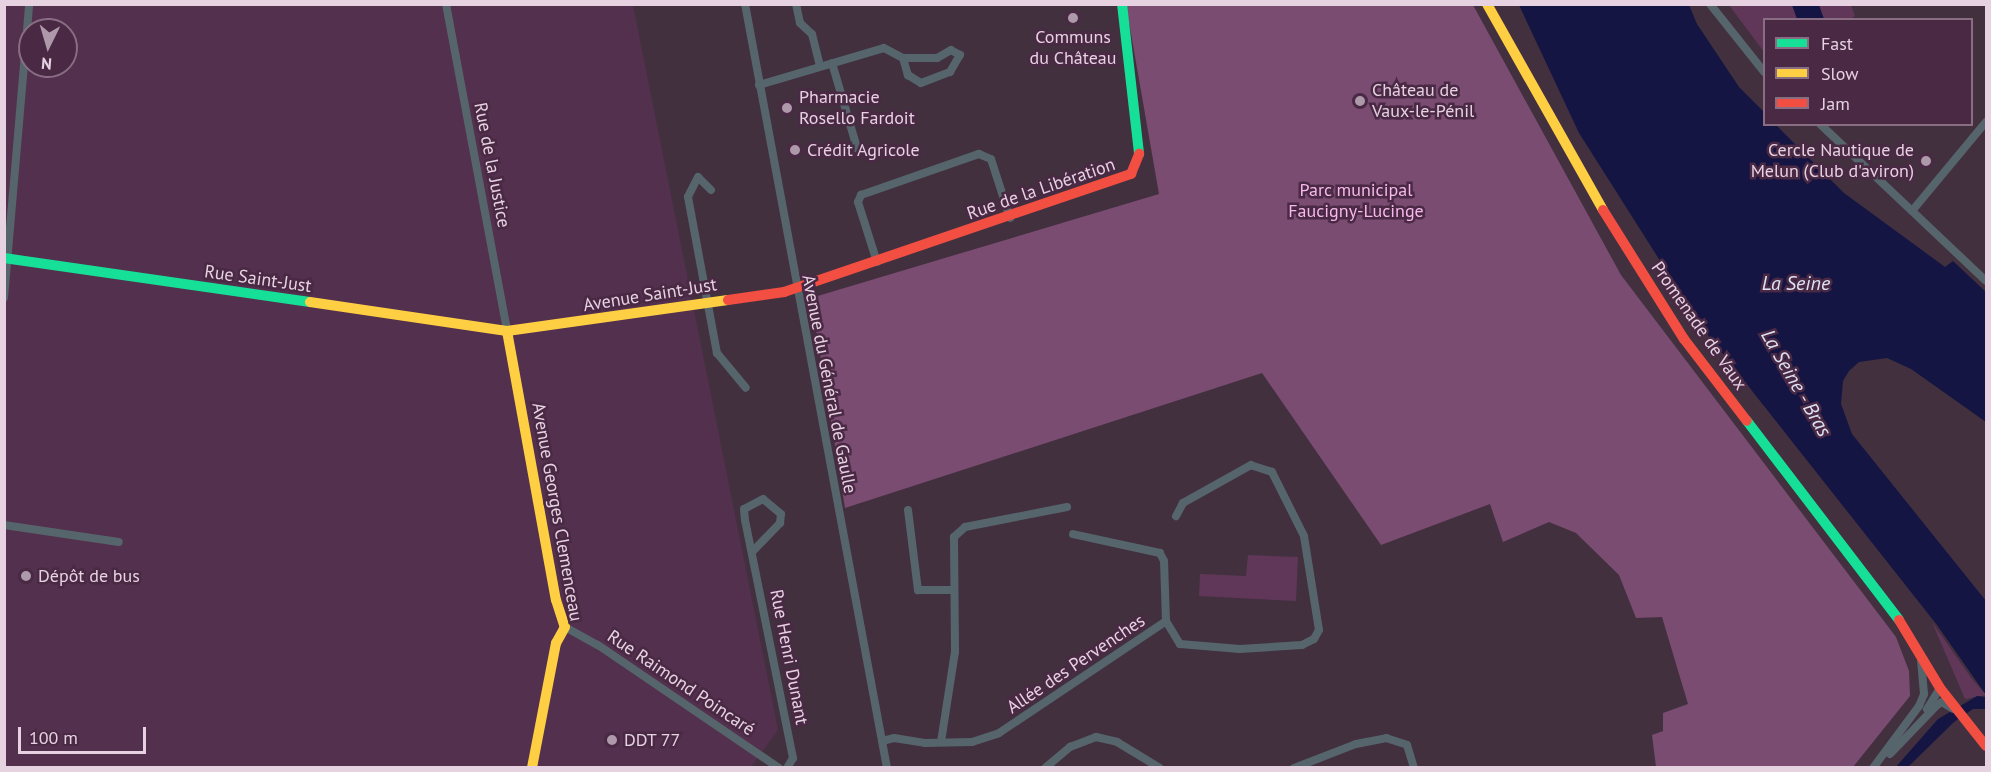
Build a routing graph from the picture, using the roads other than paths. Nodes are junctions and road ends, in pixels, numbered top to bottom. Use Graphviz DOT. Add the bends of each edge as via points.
graph roads {
  1 [pos="29,4"];
  2 [pos="446,4"];
  3 [pos="745,4"];
  4 [pos="796,4"];
  5 [pos="1122,4"];
  6 [pos="1710,4"];
  7 [pos="1487,5"];
  8 [pos="903,58"];
  9 [pos="832,63"];
  10 [pos="820,66"];
  11 [pos="1763,71"];
  12 [pos="759,85"];
  13 [pos="1986,122"];
  14 [pos="1822,126"];
  15 [pos="857,148"];
  16 [pos="711,190"];
  17 [pos="1912,211"];
  18 [pos="1010,218"];
  19 [pos="7,259"];
  20 [pos="877,262"];
  21 [pos="1986,281"];
  22 [pos="796,288"];
  23 [pos="4,298"];
  24 [pos="708,303"];
  25 [pos="507,331"];
  26 [pos="747,388"];
  27 [pos="1067,507"];
  28 [pos="908,510"];
  29 [pos="1176,516"];
  30 [pos="4,525"];
  31 [pos="1072,534"];
  32 [pos="119,542"];
  33 [pos="753,551"];
  34 [pos="953,590"];
  35 [pos="1166,621"];
  36 [pos="565,627"];
  37 [pos="1917,646"];
  38 [pos="1940,688"];
  39 [pos="1949,701"];
  40 [pos="1919,706"];
  41 [pos="882,741"];
  42 [pos="941,742"];
  43 [pos="1986,746"];
  44 [pos="1894,750"];
  45 [pos="532,768"];
  46 [pos="779,768"];
  47 [pos="787,768"];
  48 [pos="887,768"];
  49 [pos="1046,768"];
  50 [pos="1160,768"];
  51 [pos="1294,768"];
  52 [pos="1414,768"];
  53 [pos="1874,768"];
  1 -- 19 [label="street"];
  2 -- 25 [label="street, Rue de la Justice"];
  3 -- 12 [label="street, Avenue du Général de Gaulle"];
  4 -- 10 [label="street" via="800,23 812,34"];
  5 -- 18 [label="street, Rue de la Libération" via="1125,55 1140,143 1137,166 1122,180"];
  6 -- 11 [label="street"];
  7 -- 37 [label="street, Promenade de Vaux" via="1578,171 1684,339"];
  8 -- 8 [label="street" via="908,75 921,83 950,72 960,56 951,50 937,58"];
  8 -- 9 [label="street" via="892,51 874,49"];
  9 -- 10 [label="street"];
  9 -- 15 [label="street"];
  10 -- 12 [label="street"];
  12 -- 22 [label="street, Avenue du Général de Gaulle"];
  13 -- 17 [label="street"];
  14 -- 17 [label="street"];
  16 -- 24 [label="street" via="698,177 688,197"];
  17 -- 21 [label="street"];
  18 -- 20 [label="street, Rue de la Libération"];
  18 -- 20 [label="street" via="991,159 979,154 861,195 858,202"];
  19 -- 23 [label="street"];
  19 -- 25 [label="street, Rue Saint-Just"];
  20 -- 22 [label="street, Rue de la Libération"];
  22 -- 24 [label="street, Avenue Saint-Just"];
  22 -- 41 [label="street, Avenue du Général de Gaulle"];
  24 -- 25 [label="street, Avenue Saint-Just"];
  24 -- 26 [label="street" via="717,353"];
  25 -- 36 [label="street, Avenue Georges Clemenceau" via="556,600"];
  27 -- 34 [label="street" via="965,527 957,532"];
  28 -- 34 [label="street" via="918,590"];
  29 -- 35 [label="street" via="1183,503 1251,465 1272,472 1304,536 1319,630 1314,639 1302,645 1240,649 1180,644"];
  30 -- 32 [label="street"];
  31 -- 35 [label="street, Allée des Pervenches" via="1160,553 1164,561"];
  33 -- 33 [label="street, Rue Henri Dunant" via="744,508 763,499 781,514 780,522"];
  33 -- 47 [label="street, Rue Henri Dunant" via="793,758"];
  34 -- 42 [label="street" via="955,652"];
  35 -- 42 [label="street, Allée des Pervenches" via="999,733 972,742"];
  36 -- 45 [label="street, Avenue Georges Clemenceau" via="556,643"];
  36 -- 46 [label="street, Rue Raimond Poincaré" via="598,645"];
  37 -- 38 [label="street, Promenade de Vaux"];
  37 -- 40 [label="street" via="1924,681"];
  38 -- 39 [label="street, Promenade de Vaux"];
  38 -- 40 [label="street" via="1935,687"];
  38 -- 44 [label="street"];
  39 -- 43 [label="street, Promenade de Vaux"];
  39 -- 44 [label="street" via="1937,705"];
  40 -- 53 [label="street"];
  41 -- 42 [label="street, Allée des Pervenches" via="894,738"];
  41 -- 48 [label="street, Avenue du Général de Gaulle"];
  44 -- 53 [label="street"];
  49 -- 50 [label="street" via="1070,747 1096,737 1118,742"];
  51 -- 52 [label="street" via="1356,744 1386,738 1407,745"];
}
